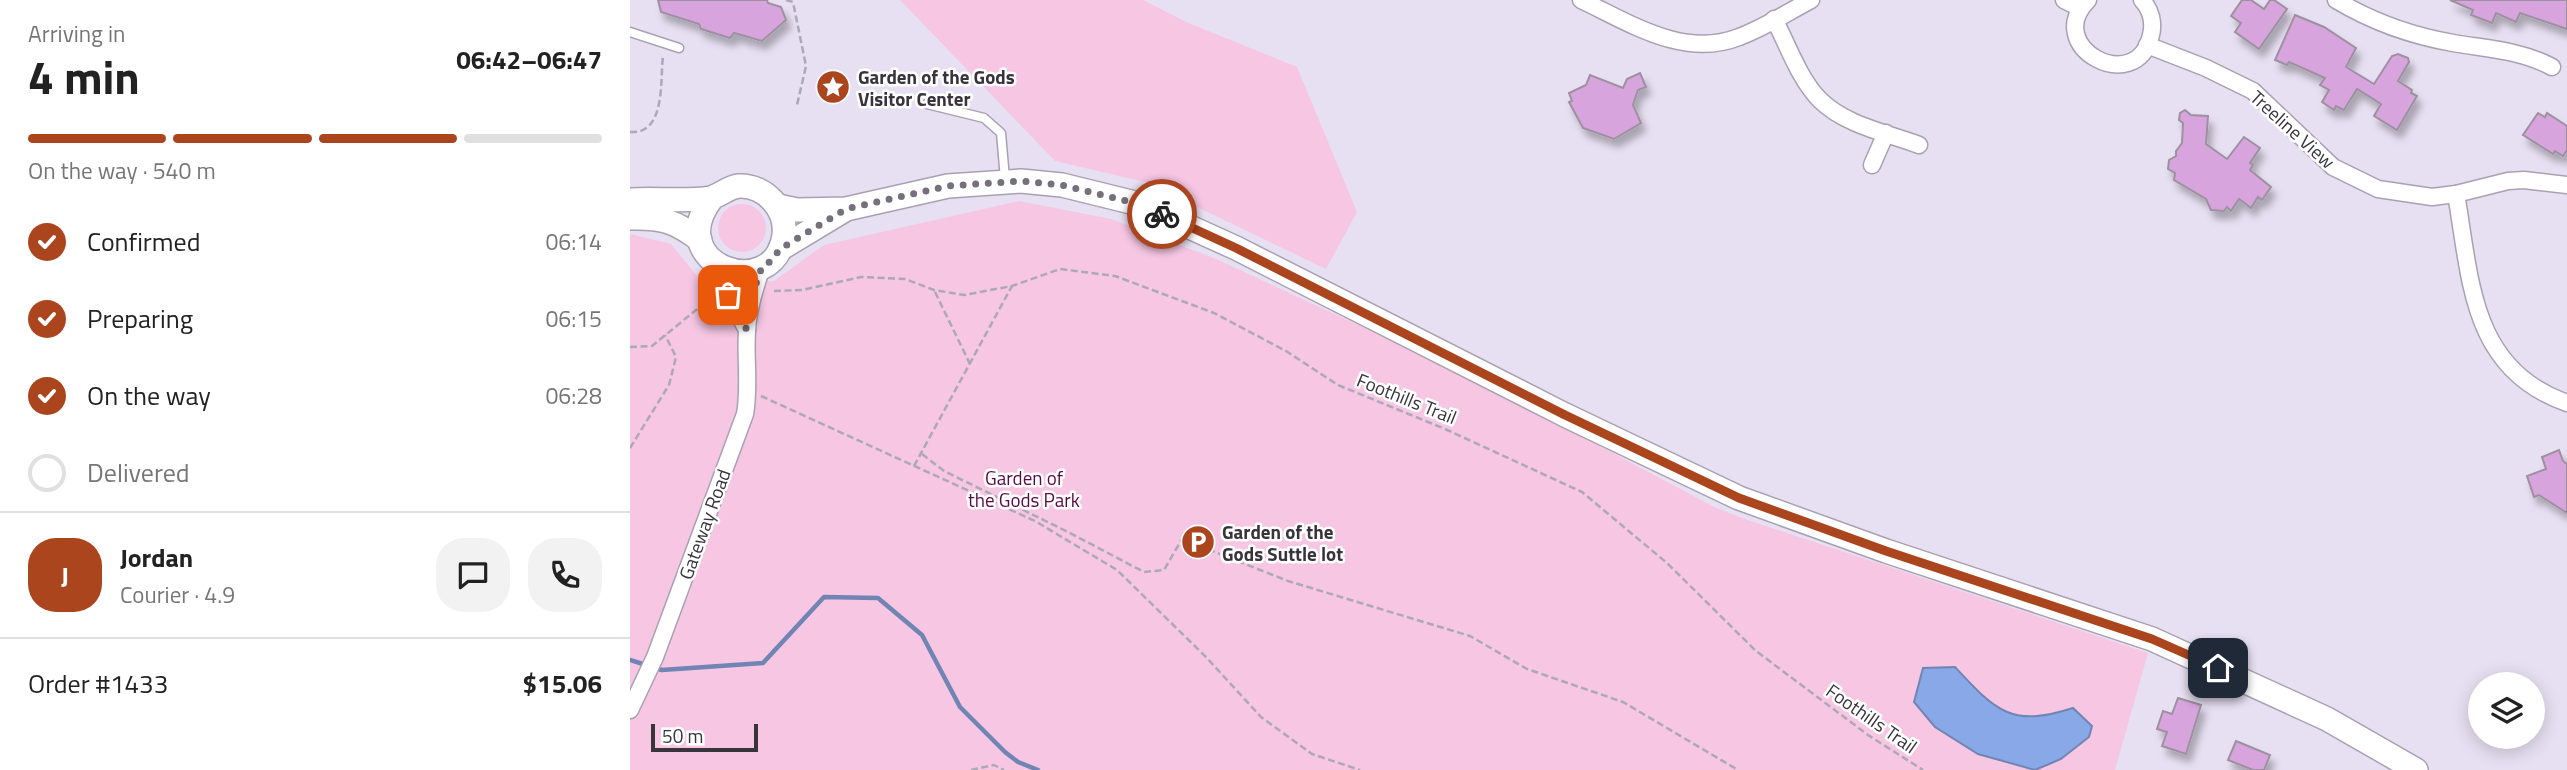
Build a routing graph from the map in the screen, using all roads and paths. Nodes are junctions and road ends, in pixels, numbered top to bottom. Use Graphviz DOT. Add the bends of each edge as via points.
graph roads {
  1 [pos="786,0"];
  2 [pos="1811,0"];
  3 [pos="2064,0"];
  4 [pos="2142,0"];
  5 [pos="2336,0"];
  6 [pos="1588,2"];
  7 [pos="2084,4"];
  8 [pos="1774,19"];
  9 [pos="630,32"];
  10 [pos="665,45"];
  11 [pos="2147,45"];
  12 [pos="679,48"];
  13 [pos="2552,66"];
  14 [pos="927,104"];
  15 [pos="797,105"];
  16 [pos="630,132"];
  17 [pos="1886,133"];
  18 [pos="1919,145"];
  19 [pos="1872,165"];
  20 [pos="1005,182"];
  21 [pos="2567,185"];
  22 [pos="2456,194"];
  23 [pos="712,198"];
  24 [pos="630,201"];
  25 [pos="778,206"];
  26 [pos="846,209"];
  27 [pos="630,218"];
  28 [pos="700,240"];
  29 [pos="780,249"];
  30 [pos="716,264"];
  31 [pos="762,267"];
  32 [pos="1012,286"];
  33 [pos="934,290"];
  34 [pos="774,291"];
  35 [pos="712,306"];
  36 [pos="747,330"];
  37 [pos="665,335"];
  38 [pos="630,347"];
  39 [pos="970,364"];
  40 [pos="749,390"];
  41 [pos="2567,403"];
  42 [pos="630,448"];
  43 [pos="922,454"];
  44 [pos="914,466"];
  45 [pos="630,710"];
  46 [pos="971,770"];
  47 [pos="1004,770"];
  48 [pos="1360,770"];
  49 [pos="1738,770"];
  50 [pos="1923,770"];
  51 [pos="2416,770"];
  1 -- 15 [label="path" via="793,2 806,66"];
  2 -- 8 [label="street"];
  3 -- 7 [label="street"];
  4 -- 11 [label="street" via="2153,30"];
  5 -- 13 [label="street" via="2403,30 2449,43 2530,55"];
  6 -- 8 [label="street" via="1648,32 1687,44 1721,43"];
  7 -- 11 [label="street" via="2076,24 2077,38 2094,59 2116,65 2133,60"];
  8 -- 17 [label="street" via="1820,100 1842,116"];
  9 -- 10 [label="lane"];
  10 -- 12 [label="lane"];
  10 -- 16 [label="path" via="657,115 638,133"];
  11 -- 22 [label="street, Treeline View" via="2253,91 2333,167 2363,184 2411,195"];
  14 -- 20 [label="lane" via="984,118 1001,133"];
  17 -- 18 [label="street"];
  17 -- 19 [label="street"];
  20 -- 26 [label="main road" via="948,186"];
  20 -- 51 [label="main road" via="1062,185 1166,215 1739,498 2152,639 2308,710"];
  21 -- 22 [label="street, Treeline View" via="2508,181"];
  22 -- 41 [label="street" via="2475,305 2492,344 2521,377"];
  23 -- 24 [label="main road"];
  23 -- 25 [label="main road" via="739,186 754,188"];
  23 -- 28 [label="main road" via="699,222"];
  25 -- 26 [label="main road"];
  25 -- 29 [label="main road" via="784,235"];
  26 -- 29 [label="main road"];
  27 -- 28 [label="main road" via="654,217 675,223"];
  28 -- 30 [label="main road"];
  29 -- 31 [label="main road"];
  30 -- 31 [label="main road" via="733,272"];
  30 -- 36 [label="street, Gateway Road"];
  31 -- 36 [label="street, Gateway Road"];
  32 -- 33 [label="path, Foothills Trail" via="964,295"];
  32 -- 39 [label="path"];
  32 -- 50 [label="path, Foothills Trail" via="1060,269 1115,276 1214,313 1338,385 1581,492 1667,563 1756,651"];
  33 -- 34 [label="path, Foothills Trail" via="905,279 861,277"];
  33 -- 39 [label="path"];
  35 -- 37 [label="path" via="696,310"];
  36 -- 40 [label="street, Gateway Road"];
  37 -- 38 [label="path" via="652,346"];
  37 -- 42 [label="path" via="676,357 669,385"];
  39 -- 43 [label="path"];
  40 -- 44 [label="path"];
  40 -- 45 [label="street, Gateway Road" via="745,414 652,664"];
  43 -- 44 [label="path"];
  43 -- 49 [label="path" via="944,471 1144,572 1164,569 1182,540 1288,581 1470,636 1527,669 1623,702"];
  44 -- 48 [label="path" via="1035,521 1117,570 1261,717 1312,754"];
  46 -- 47 [label="path" via="986,765"];
}
